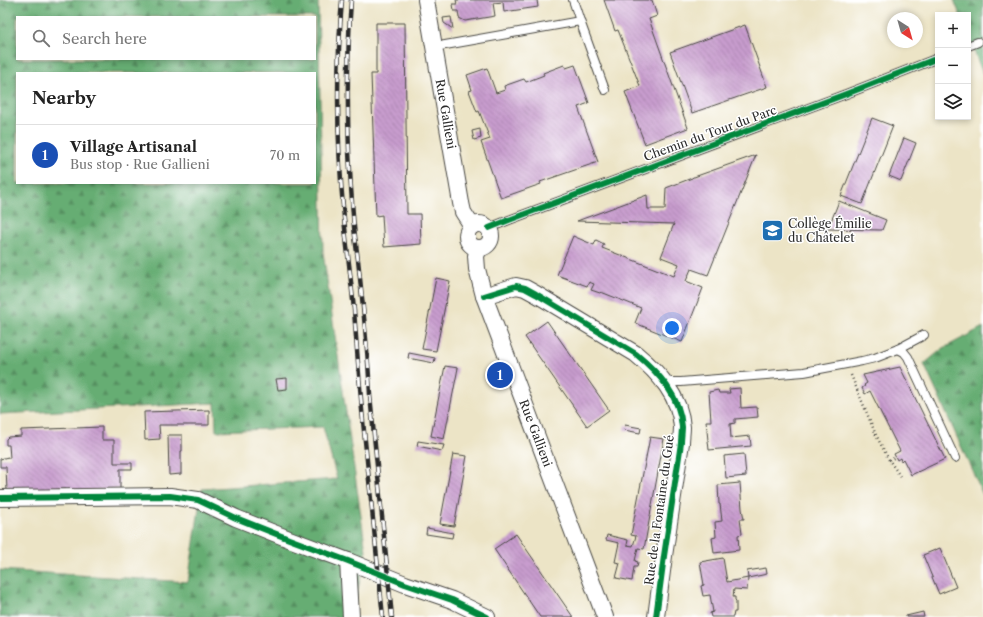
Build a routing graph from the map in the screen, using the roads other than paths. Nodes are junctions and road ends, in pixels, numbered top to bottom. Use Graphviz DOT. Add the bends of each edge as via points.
graph roads {
  1 [pos="426,0"];
  2 [pos="573,0"];
  3 [pos="580,21"];
  4 [pos="978,42"];
  5 [pos="971,45"];
  6 [pos="434,48"];
  7 [pos="935,59"];
  8 [pos="604,90"];
  9 [pos="472,226"];
  10 [pos="489,228"];
  11 [pos="479,248"];
  12 [pos="484,296"];
  13 [pos="924,335"];
  14 [pos="898,350"];
  15 [pos="662,380"];
  16 [pos="955,458"];
  17 [pos="0,498"];
  18 [pos="348,561"];
  19 [pos="351,617"];
  20 [pos="487,617"];
  21 [pos="605,617"];
  22 [pos="656,617"];
  1 -- 6 [label="street, Rue Gallieni"];
  2 -- 3 [label="lane"];
  3 -- 6 [label="lane"];
  3 -- 8 [label="lane"];
  4 -- 5 [label="lane"];
  6 -- 9 [label="street, Rue Gallieni" via="461,203 463,212"];
  7 -- 10 [label="lane, Chemin du Tour du Parc"];
  9 -- 10 [label="street" via="483,224"];
  9 -- 11 [label="street" via="468,232 468,240 472,246"];
  10 -- 11 [label="street" via="492,240 487,246"];
  11 -- 12 [label="street, Rue Gallieni" via="476,262"];
  12 -- 15 [label="street, Rue de la Fontaine du Gué" via="516,286 525,288 636,354"];
  12 -- 21 [label="street, Rue Gallieni"];
  13 -- 14 [label="lane"];
  14 -- 15 [label="lane" via="875,358 804,372 681,382"];
  14 -- 16 [label="lane" via="908,357"];
  15 -- 22 [label="street, Rue de la Fontaine du Gué" via="678,406 682,435"];
  17 -- 18 [label="street" via="170,496 198,500 289,540"];
  18 -- 19 [label="street"];
  18 -- 20 [label="street" via="452,600"];
}
